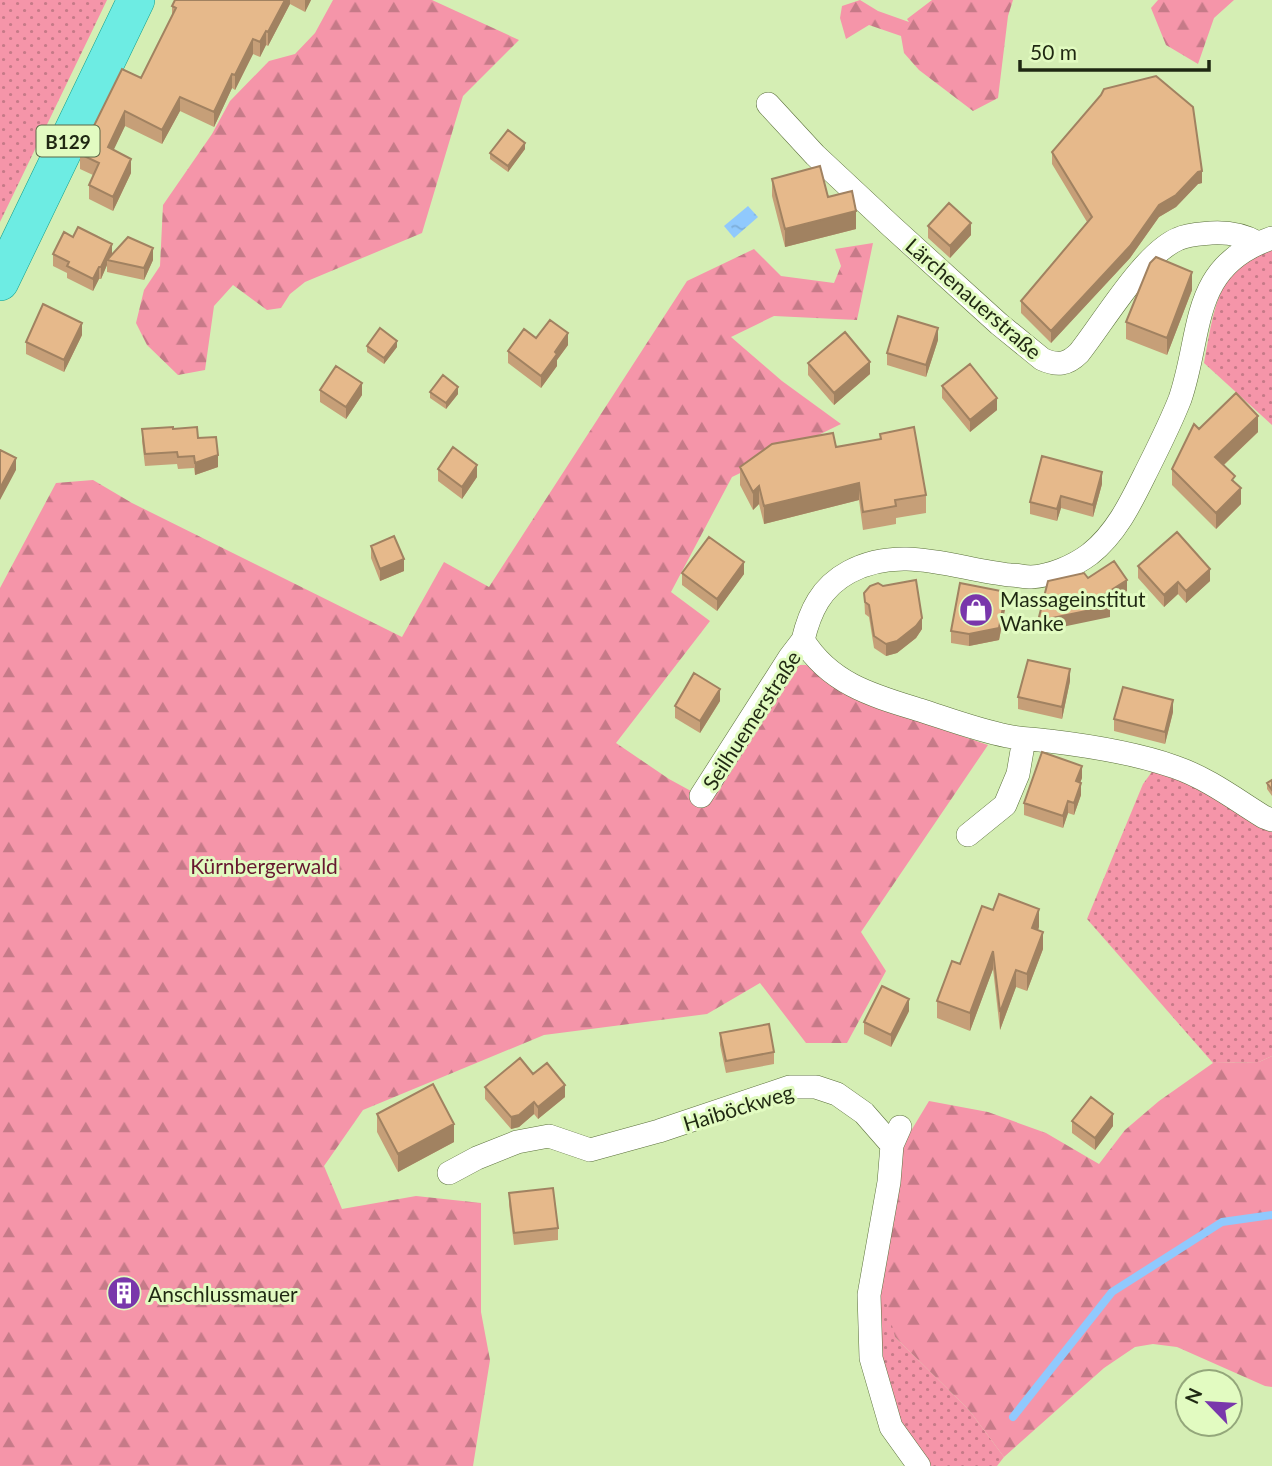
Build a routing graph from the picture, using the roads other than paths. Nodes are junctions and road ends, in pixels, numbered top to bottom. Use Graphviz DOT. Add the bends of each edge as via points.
graph roads {
  1 [pos="136,0"];
  2 [pos="768,104"];
  3 [pos="1265,241"];
  4 [pos="0,282"];
  5 [pos="803,640"];
  6 [pos="1024,739"];
  7 [pos="701,796"];
  8 [pos="1272,820"];
  9 [pos="968,835"];
  10 [pos="449,1173"];
  11 [pos="919,1466"];
  1 -- 4 [label="main road, B129"];
  2 -- 3 [label="street, Lärchenauerstraße" via="899,233 999,324 1050,362 1072,360 1154,255 1177,239 1217,233"];
  3 -- 5 [label="street, Lärchenauerstraße" via="1222,269 1208,290 1166,432 1129,506 1089,554 1062,570 1032,577 922,559 893,558 859,567 824,591"];
  5 -- 6 [label="street, Seilhuemerstraße" via="821,663 870,695"];
  5 -- 7 [label="street, Seilhuemerstraße"];
  6 -- 8 [label="street, Seilhuemerstraße" via="1105,750 1177,767"];
  6 -- 9 [label="street" via="1008,799 998,813"];
  10 -- 11 [label="street, Haiböckweg" via="517,1142 549,1136 590,1150 659,1132 790,1087 816,1087 837,1094 896,1136 869,1295 871,1358 891,1427"];
}
